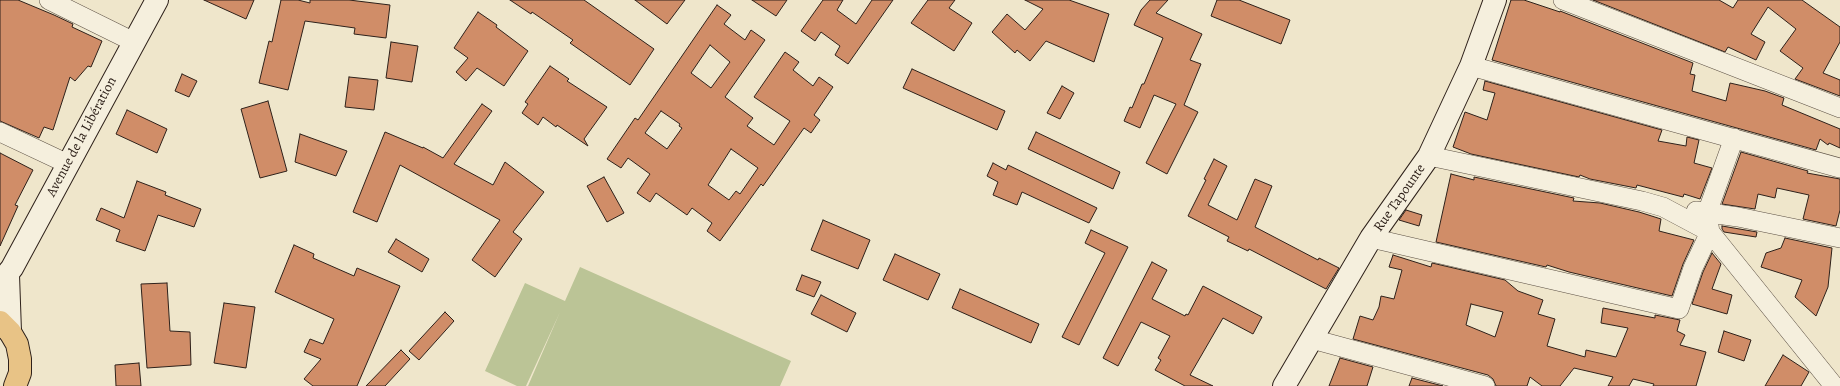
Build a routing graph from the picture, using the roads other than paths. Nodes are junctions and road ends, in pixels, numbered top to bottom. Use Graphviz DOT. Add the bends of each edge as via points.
graph roads {
  1 [pos="49,0"];
  2 [pos="157,0"];
  3 [pos="1495,0"];
  4 [pos="1563,0"];
  5 [pos="134,42"];
  6 [pos="1471,66"];
  7 [pos="1840,108"];
  8 [pos="0,132"];
  9 [pos="1734,138"];
  10 [pos="1429,156"];
  11 [pos="68,164"];
  12 [pos="1840,168"];
  13 [pos="1663,207"];
  14 [pos="1707,213"];
  15 [pos="1710,232"];
  16 [pos="1371,238"];
  17 [pos="1840,238"];
  18 [pos="4,279"];
  19 [pos="5,327"];
  20 [pos="1312,339"];
  21 [pos="15,386"];
  22 [pos="1284,386"];
  23 [pos="1485,386"];
  24 [pos="1834,386"];
  1 -- 5 [label="street"];
  2 -- 5 [label="street, Avenue de la Libération"];
  3 -- 6 [label="street, Rue Tapounte"];
  4 -- 7 [label="street"];
  5 -- 11 [label="street, Avenue de la Libération"];
  6 -- 9 [label="street"];
  6 -- 10 [label="street, Rue Tapounte"];
  8 -- 11 [label="street"];
  9 -- 12 [label="street"];
  9 -- 14 [label="street"];
  10 -- 13 [label="street"];
  10 -- 16 [label="street, Rue Tapounte"];
  11 -- 18 [label="street, Avenue de la Libération"];
  13 -- 14 [label="street"];
  13 -- 15 [label="street"];
  14 -- 15 [label="street"];
  14 -- 17 [label="street"];
  15 -- 16 [label="street" via="1693,268 1679,309"];
  15 -- 24 [label="street"];
  16 -- 20 [label="street, Rue Tapounte"];
  18 -- 19 [label="street"];
  19 -- 21 [label="highway" via="17,344 20,359 20,373"];
  20 -- 22 [label="street, Rue Tapounte"];
  20 -- 23 [label="street"];
}
